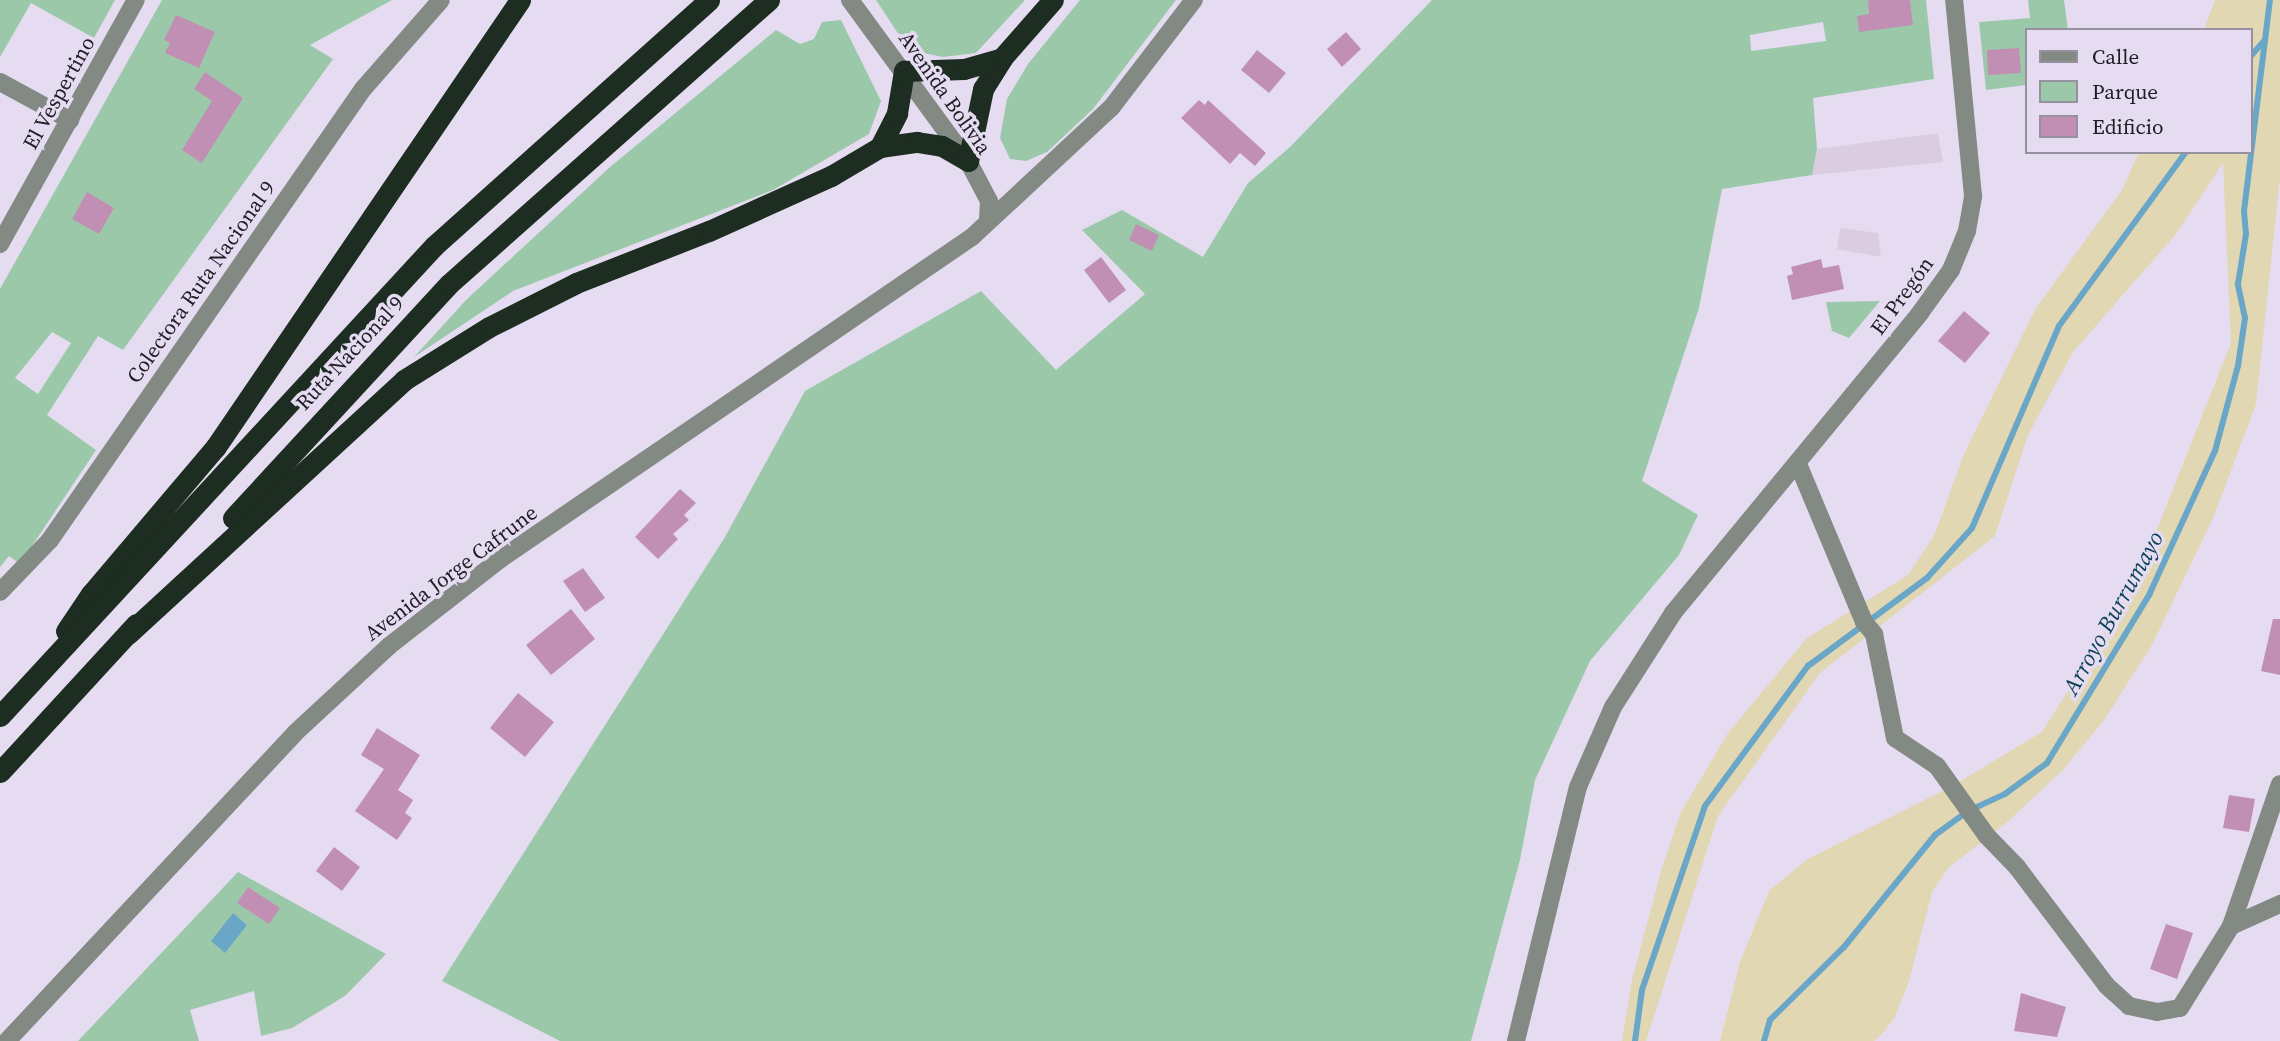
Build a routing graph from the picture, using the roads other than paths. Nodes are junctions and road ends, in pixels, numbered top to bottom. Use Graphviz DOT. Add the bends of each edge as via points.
graph roads {
  1 [pos="136,0"];
  2 [pos="442,0"];
  3 [pos="520,0"];
  4 [pos="709,0"];
  5 [pos="769,0"];
  6 [pos="850,0"];
  7 [pos="1053,0"];
  8 [pos="1195,0"];
  9 [pos="1954,0"];
  10 [pos="1002,58"];
  11 [pos="904,71"];
  12 [pos="0,82"];
  13 [pos="70,120"];
  14 [pos="880,147"];
  15 [pos="968,161"];
  16 [pos="988,218"];
  17 [pos="0,244"];
  18 [pos="1798,464"];
  19 [pos="0,592"];
  20 [pos="128,634"];
  21 [pos="27,687"];
  22 [pos="0,716"];
  23 [pos="0,772"];
  24 [pos="2280,784"];
  25 [pos="2280,904"];
  26 [pos="2231,926"];
  27 [pos="7,1041"];
  28 [pos="1516,1041"];
  1 -- 13 [label="street, El Vespertino"];
  2 -- 19 [label="street, Colectora Ruta Nacional 9" via="363,89 50,540"];
  3 -- 21 [label="highway" via="215,449 91,594"];
  4 -- 21 [label="highway, Ruta Nacional 9" via="434,246"];
  5 -- 20 [label="highway, Ruta Nacional 9" via="449,284"];
  6 -- 11 [label="street, Avenida Bolivia"];
  7 -- 10 [label="highway"];
  8 -- 16 [label="street, Avenida Jorge Cafrune" via="1111,108 1045,173"];
  9 -- 18 [label="street, El Pregón" via="1973,196 1968,231 1951,270 1928,302 1876,371 1831,417"];
  10 -- 11 [label="highway" via="964,69"];
  10 -- 15 [label="highway" via="983,89"];
  11 -- 14 [label="highway" via="897,113"];
  11 -- 15 [label="street, Avenida Bolivia"];
  12 -- 13 [label="street"];
  13 -- 17 [label="street, El Vespertino"];
  14 -- 15 [label="highway" via="917,142 942,146"];
  14 -- 20 [label="highway" via="831,176 709,231 576,283 489,327 404,380"];
  15 -- 16 [label="street, Avenida Bolivia" via="989,201"];
  16 -- 27 [label="street, Avenida Jorge Cafrune" via="972,237 920,275 499,560 388,646 295,733"];
  18 -- 26 [label="street" via="1864,622 1874,634 1895,738 1937,766 2106,986 2129,1006 2157,1012 2180,1008"];
  18 -- 28 [label="street, El Pregón" via="1673,613 1613,707 1578,787"];
  20 -- 23 [label="highway, Ruta Nacional 9"];
  21 -- 22 [label="highway, Ruta Nacional 9"];
  24 -- 26 [label="street"];
  25 -- 26 [label="street"];
}
